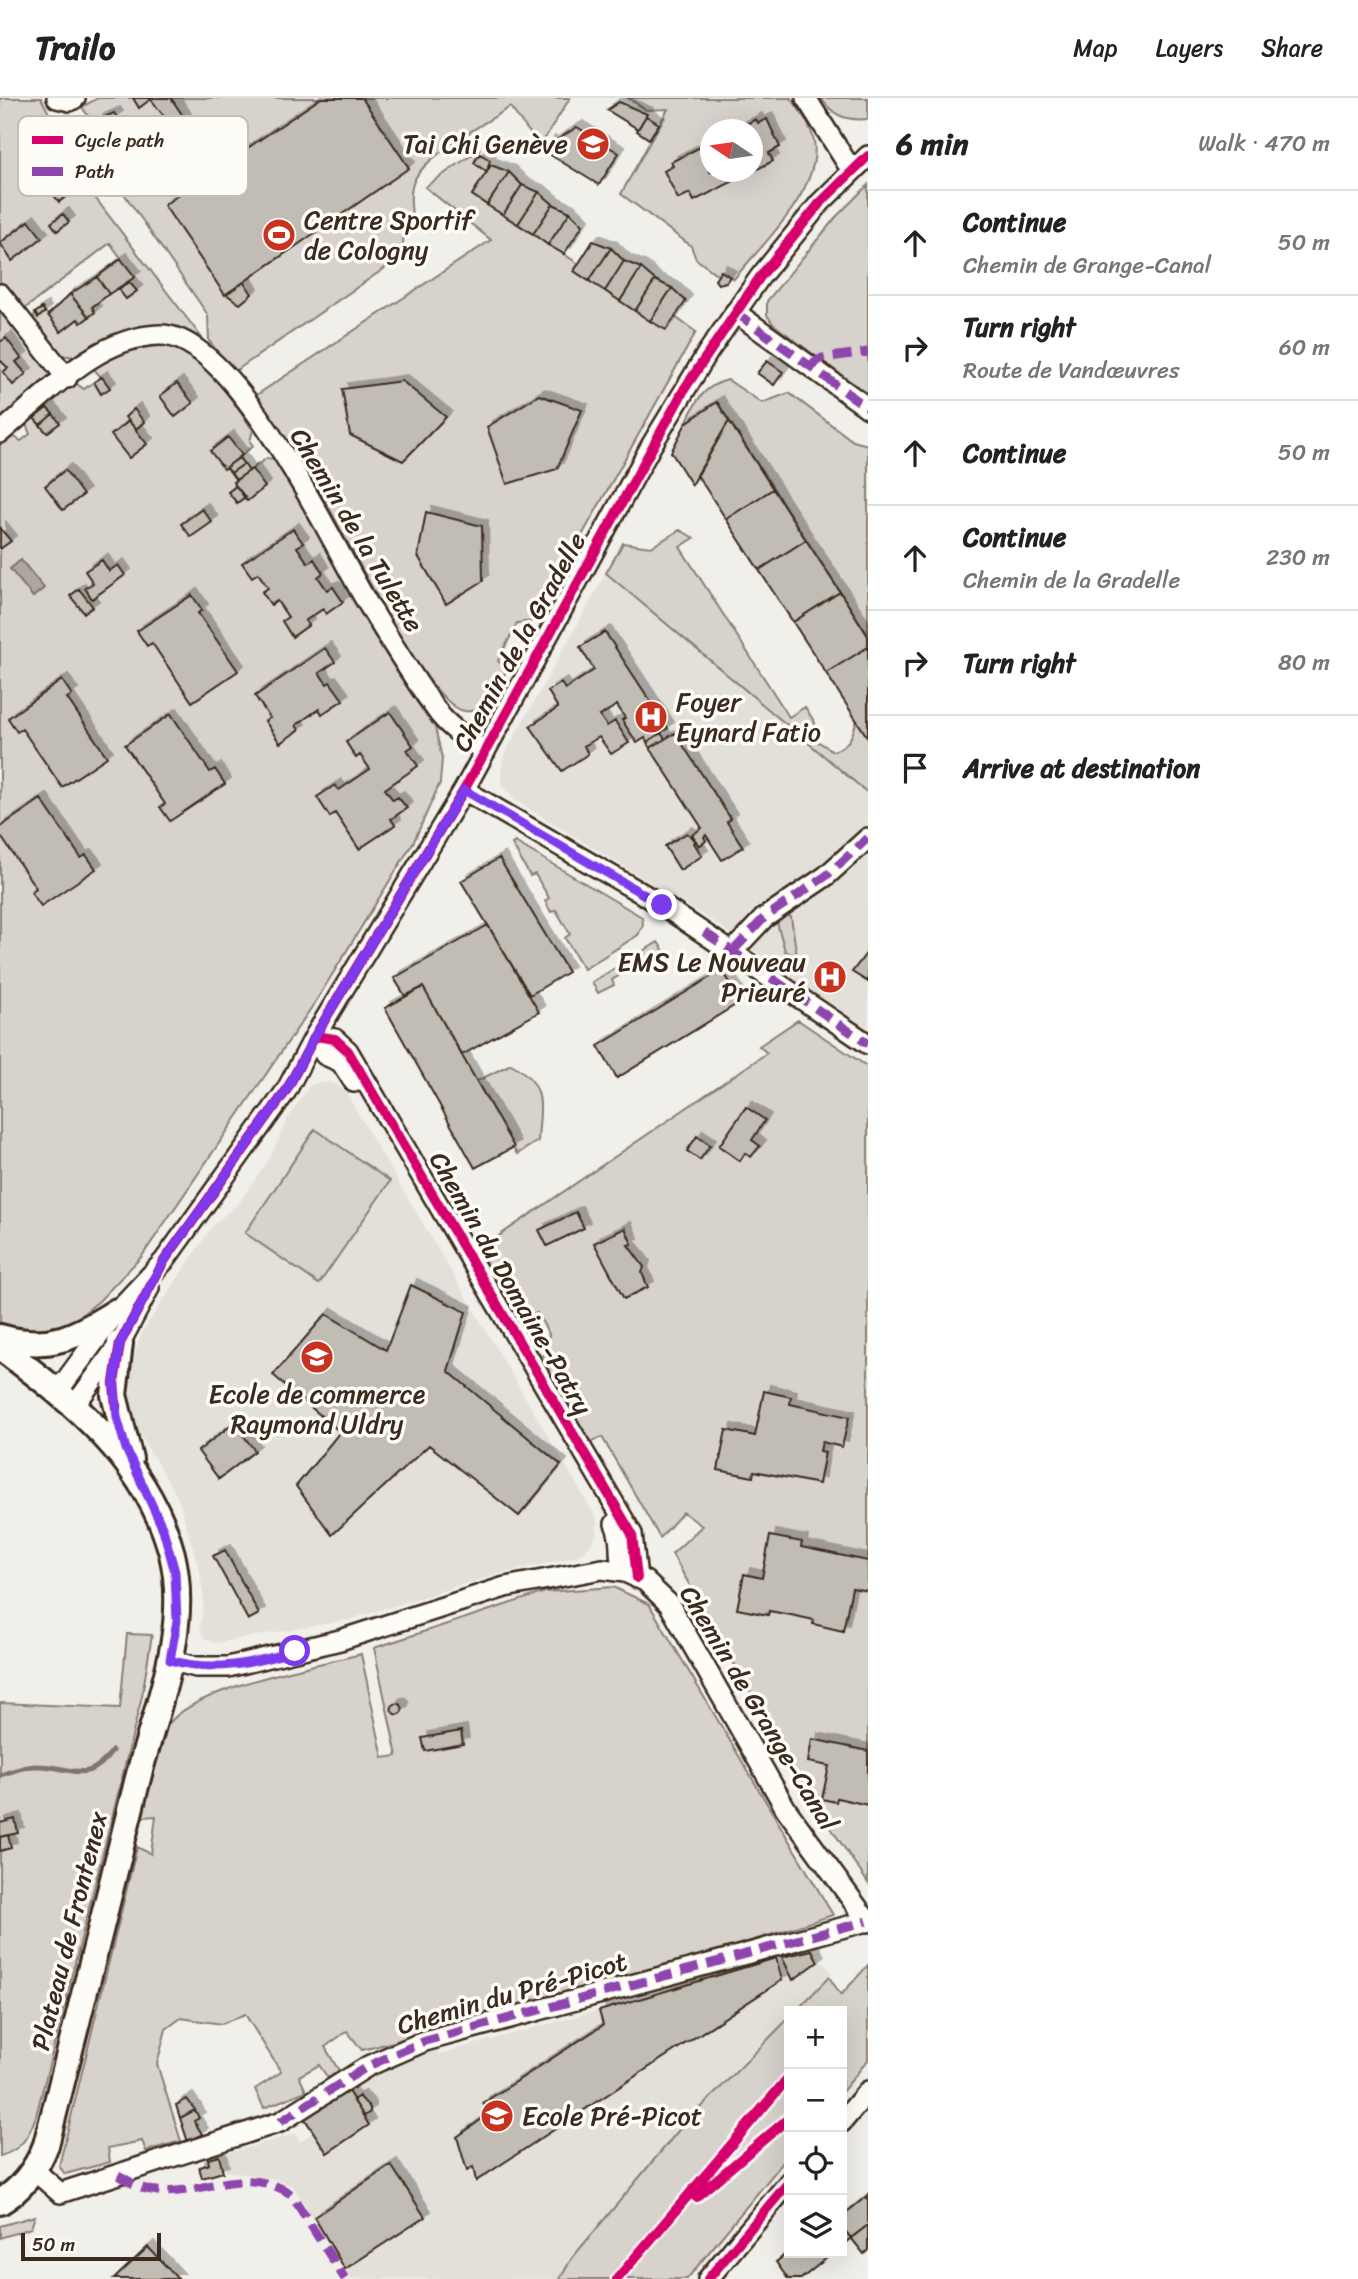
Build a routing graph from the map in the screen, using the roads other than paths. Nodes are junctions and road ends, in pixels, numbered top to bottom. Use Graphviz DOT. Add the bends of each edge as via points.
graph roads {
  1 [pos="57,98"];
  2 [pos="75,98"];
  3 [pos="806,98"];
  4 [pos="868,156"];
  5 [pos="852,171"];
  6 [pos="0,294"];
  7 [pos="735,312"];
  8 [pos="67,377"];
  9 [pos="868,408"];
  10 [pos="0,433"];
  11 [pos="485,752"];
  12 [pos="464,790"];
  13 [pos="868,838"];
  14 [pos="733,951"];
  15 [pos="315,1036"];
  16 [pos="868,1044"];
  17 [pos="164,1261"];
  18 [pos="117,1311"];
  19 [pos="0,1337"];
  20 [pos="120,1343"];
  21 [pos="0,1347"];
  22 [pos="66,1398"];
  23 [pos="143,1487"];
  24 [pos="631,1575"];
  25 [pos="170,1660"];
  26 [pos="868,1921"];
  27 [pos="868,2091"];
  28 [pos="847,2116"];
  29 [pos="34,2170"];
  30 [pos="784,2188"];
  31 [pos="0,2202"];
  32 [pos="708,2279"];
  1 -- 2 [label="street"];
  3 -- 5 [label="street"];
  4 -- 5 [label="street, Chemin de la Gradelle"];
  5 -- 7 [label="street, Chemin de la Gradelle" via="820,203"];
  6 -- 8 [label="street"];
  7 -- 9 [label="street"];
  7 -- 11 [label="street, Chemin de la Gradelle" via="651,446"];
  8 -- 10 [label="street, Chemin de la Tulette"];
  8 -- 11 [label="street, Chemin de la Tulette" via="108,347 135,338 162,334 201,350 236,388 303,483 365,599 439,713"];
  11 -- 12 [label="street, Chemin de la Gradelle"];
  12 -- 14 [label="street"];
  12 -- 15 [label="street, Chemin de la Gradelle"];
  13 -- 14 [label="street" via="825,876 764,918"];
  14 -- 16 [label="street"];
  15 -- 17 [label="street, Chemin de la Gradelle" via="286,1091"];
  15 -- 24 [label="street, Chemin du Domaine-Patry" via="325,1055 341,1062 383,1128 609,1513 620,1532 618,1560"];
  15 -- 24 [label="street, Chemin du Domaine-Patry" via="335,1039 348,1051 632,1534"];
  17 -- 18 [label="street, Chemin de la Gradelle"];
  17 -- 20 [label="street, Chemin de la Gradelle"];
  18 -- 19 [label="main road" via="57,1342"];
  18 -- 22 [label="street, Chemin de la Gradelle"];
  20 -- 22 [label="street, Chemin de la Gradelle"];
  20 -- 23 [label="main road" via="116,1407 126,1449"];
  21 -- 22 [label="main road"];
  22 -- 23 [label="main road" via="117,1449"];
  23 -- 25 [label="main road, Plateau de Frontenex" via="159,1519 175,1572 177,1621"];
  24 -- 25 [label="street" via="602,1569 505,1587 340,1640 228,1667 196,1667"];
  24 -- 26 [label="street, Chemin de Grange-Canal" via="657,1590 669,1604 786,1809"];
  25 -- 29 [label="main road, Plateau de Frontenex" via="46,2145"];
  26 -- 29 [label="street, Chemin du Pré-Picot" via="425,2041 368,2066 280,2122 60,2193"];
  27 -- 28 [label="street"];
  29 -- 31 [label="main road, Plateau de Frontenex"];
  30 -- 32 [label="street"];
}
